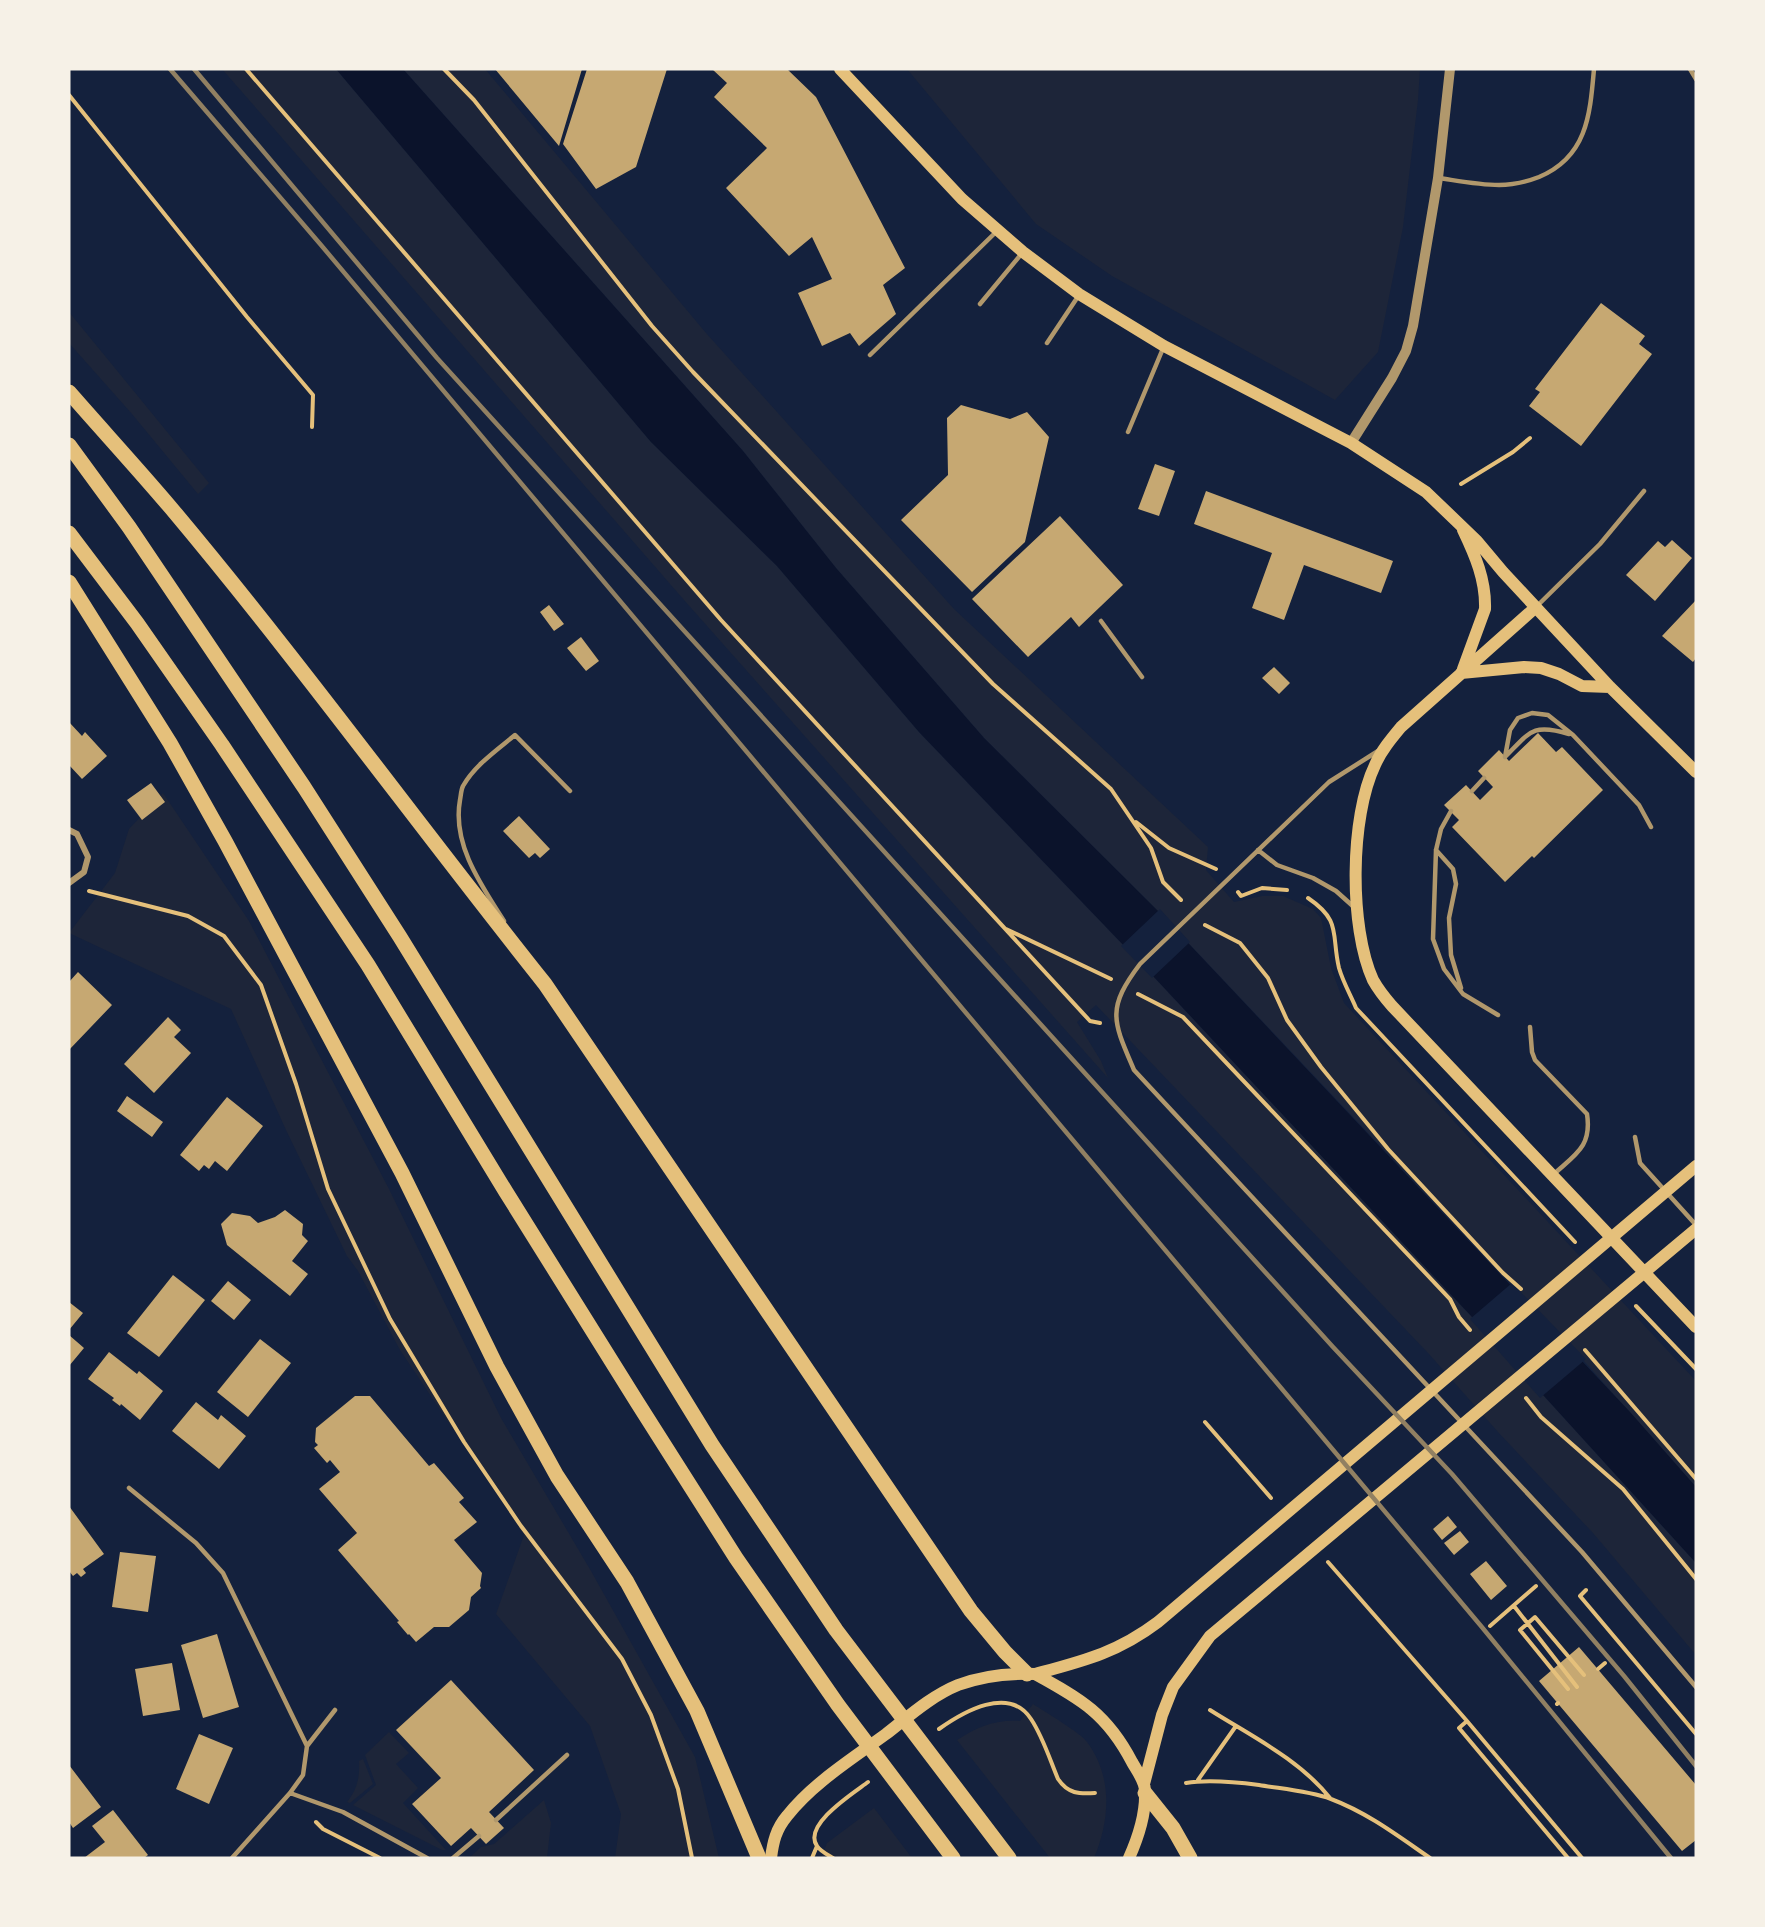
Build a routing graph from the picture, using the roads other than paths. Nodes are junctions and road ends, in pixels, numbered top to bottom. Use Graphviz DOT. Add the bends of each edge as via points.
graph roads {
  1 [pos="840,69"];
  2 [pos="1450,69"];
  3 [pos="1594,69"];
  4 [pos="1690,69"];
  5 [pos="1696,79"];
  6 [pos="1438,178"];
  7 [pos="997,231"];
  8 [pos="1023,252"];
  9 [pos="1079,294"];
  10 [pos="980,304"];
  11 [pos="1047,343"];
  12 [pos="1164,346"];
  13 [pos="870,355"];
  14 [pos="69,392"];
  15 [pos="1128,432"];
  16 [pos="1351,443"];
  17 [pos="69,445"];
  18 [pos="1644,491"];
  19 [pos="1459,521"];
  20 [pos="69,533"];
  21 [pos="69,582"];
  22 [pos="1536,607"];
  23 [pos="1101,621"];
  24 [pos="1461,673"];
  25 [pos="1142,677"];
  26 [pos="1610,687"];
  27 [pos="1573,735"];
  28 [pos="1385,746"];
  29 [pos="1696,772"];
  30 [pos="1484,778"];
  31 [pos="1472,790"];
  32 [pos="570,791"];
  33 [pos="1451,812"];
  34 [pos="1650,827"];
  35 [pos="69,830"];
  36 [pos="1258,850"];
  37 [pos="1436,850"];
  38 [pos="69,883"];
  39 [pos="1356,909"];
  40 [pos="544,984"];
  41 [pos="1463,994"];
  42 [pos="1498,1015"];
  43 [pos="1530,1027"];
  44 [pos="1635,1137"];
  45 [pos="1696,1166"];
  46 [pos="1552,1176"];
  47 [pos="1696,1227"];
  48 [pos="1696,1327"];
  49 [pos="129,1488"];
  50 [pos="1031,1674"];
  51 [pos="1696,1687"];
  52 [pos="335,1710"];
  53 [pos="308,1746"];
  54 [pos="567,1755"];
  55 [pos="1145,1788"];
  56 [pos="290,1793"];
  57 [pos="496,1820"];
  58 [pos="479,1836"];
  59 [pos="232,1858"];
  60 [pos="428,1858"];
  61 [pos="453,1858"];
  62 [pos="759,1858"];
  63 [pos="771,1858"];
  64 [pos="953,1858"];
  65 [pos="1010,1858"];
  66 [pos="1129,1858"];
  67 [pos="1190,1858"];
  1 -- 7 [label="main road" via="943,181"];
  2 -- 6 [label="street"];
  3 -- 6 [label="lane" via="1584,132 1576,148 1552,171 1526,182 1501,185"];
  4 -- 5 [label="lane"];
  6 -- 16 [label="street" via="1406,351"];
  7 -- 8 [label="main road"];
  7 -- 13 [label="lane"];
  8 -- 9 [label="main road"];
  8 -- 10 [label="lane"];
  9 -- 11 [label="lane"];
  9 -- 12 [label="main road"];
  12 -- 15 [label="lane"];
  12 -- 16 [label="main road"];
  14 -- 40 [label="main road" via="171,508 294,661"];
  16 -- 19 [label="main road" via="1426,492"];
  17 -- 65 [label="main road" via="129,527 304,787 712,1445 836,1629"];
  18 -- 22 [label="lane" via="1600,544"];
  19 -- 22 [label="main road"];
  19 -- 24 [label="main road" via="1476,558 1485,598 1485,609"];
  20 -- 64 [label="main road" via="222,745 369,965 543,1252 736,1558 838,1705"];
  21 -- 62 [label="main road" via="220,831 402,1173 497,1367 557,1476 627,1582 686,1691"];
  22 -- 24 [label="main road"];
  22 -- 26 [label="main road"];
  23 -- 25 [label="lane"];
  24 -- 26 [label="main road" via="1541,668 1581,686"];
  24 -- 28 [label="main road"];
  26 -- 29 [label="main road"];
  27 -- 27 [label="lane" via="1548,715 1532,713 1518,718 1510,730 1505,757 1536,730"];
  27 -- 34 [label="lane" via="1639,805"];
  28 -- 36 [label="lane" via="1329,782"];
  28 -- 39 [label="main road" via="1374,765 1358,820"];
  30 -- 31 [label="lane"];
  32 -- 40 [label="lane" via="515,735 478,767 462,788 458,812 461,843 482,886"];
  33 -- 37 [label="lane" via="1441,829"];
  35 -- 38 [label="street" via="76,834 88,857 84,872"];
  36 -- 39 [label="lane" via="1277,865 1336,891"];
  36 -- 51 [label="lane" via="1140,964 1124,985 1115,1006 1116,1025 1134,1070 1582,1552"];
  37 -- 41 [label="lane" via="1433,939 1444,969"];
  37 -- 41 [label="lane" via="1453,868 1456,884 1449,918 1451,955"];
  39 -- 46 [label="main road" via="1365,958 1382,994"];
  40 -- 50 [label="main road" via="971,1611 1005,1652"];
  41 -- 42 [label="lane"];
  43 -- 46 [label="lane" via="1535,1060 1587,1114 1588,1137 1584,1146"];
  44 -- 47 [label="lane" via="1640,1163"];
  45 -- 50 [label="main road" via="1158,1622 1104,1654"];
  46 -- 48 [label="main road"];
  47 -- 55 [label="main road" via="1210,1636 1173,1687 1162,1715"];
  49 -- 53 [label="lane" via="196,1543 224,1573"];
  50 -- 55 [label="main road" via="1089,1706 1104,1719 1127,1751"];
  50 -- 63 [label="main road" via="978,1679 934,1698 814,1788 786,1816 774,1836"];
  52 -- 53 [label="lane"];
  53 -- 56 [label="lane" via="303,1775"];
  54 -- 57 [label="lane"];
  55 -- 66 [label="main road" via="1142,1821"];
  55 -- 67 [label="main road"];
  56 -- 59 [label="lane"];
  56 -- 60 [label="lane" via="343,1812"];
  58 -- 61 [label="lane"];
}
